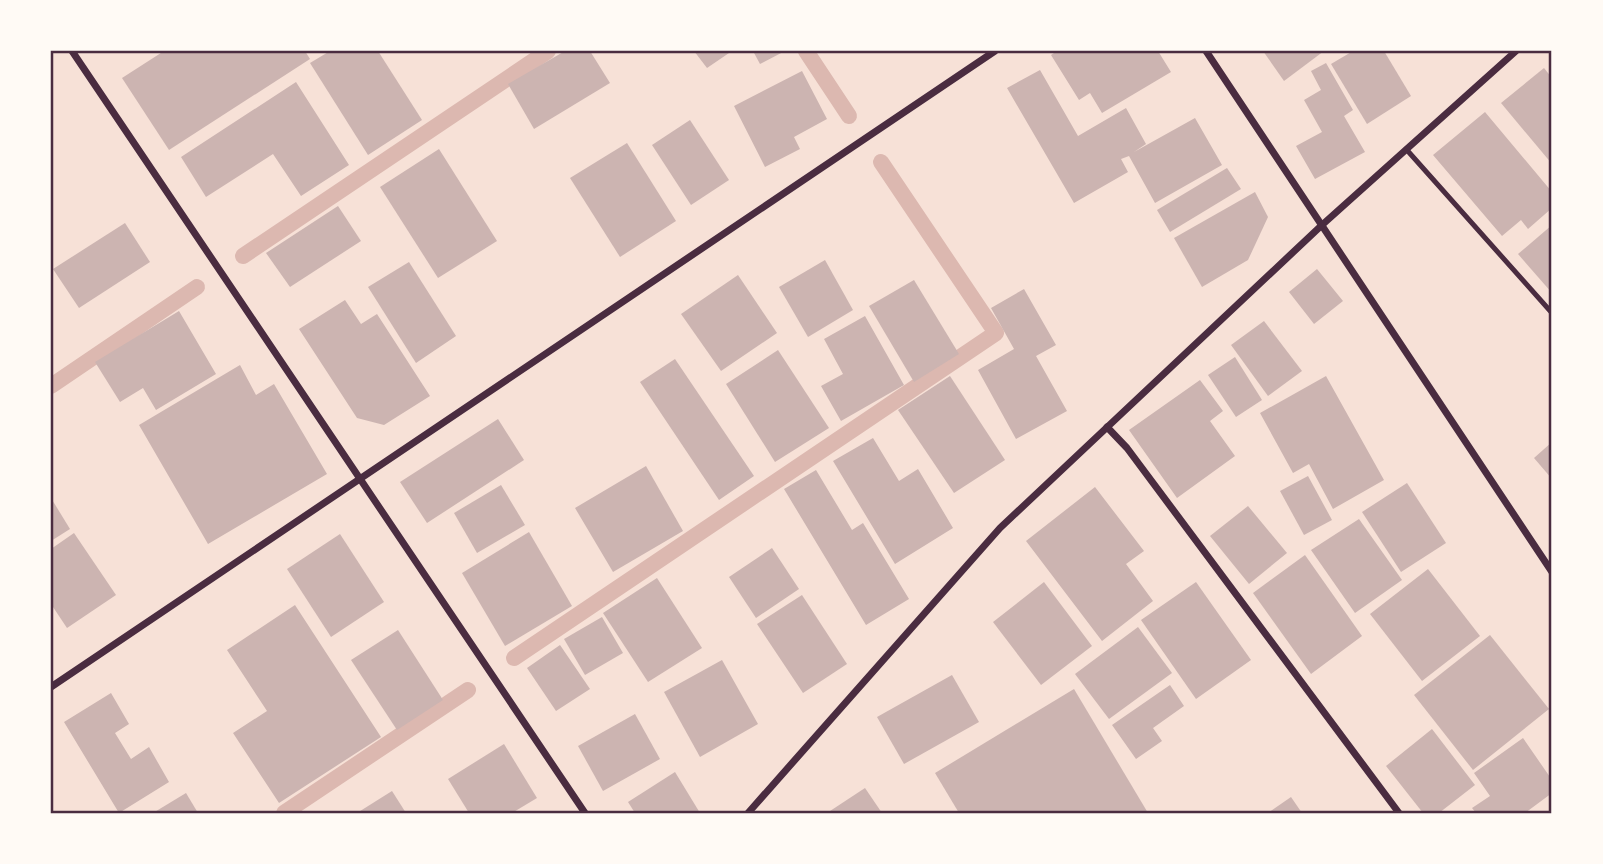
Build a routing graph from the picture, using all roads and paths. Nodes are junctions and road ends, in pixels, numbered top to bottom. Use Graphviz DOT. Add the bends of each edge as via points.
graph roads {
  1 [pos="72,51"];
  2 [pos="995,51"];
  3 [pos="1206,51"];
  4 [pos="1516,51"];
  5 [pos="1406,149"];
  6 [pos="1322,225"];
  7 [pos="1552,313"];
  8 [pos="1107,427"];
  9 [pos="360,479"];
  10 [pos="1552,572"];
  11 [pos="51,687"];
  12 [pos="585,813"];
  13 [pos="748,813"];
  14 [pos="1399,813"];
  1 -- 9 [label="street"];
  2 -- 9 [label="street"];
  3 -- 6 [label="street"];
  4 -- 5 [label="street"];
  5 -- 6 [label="street"];
  5 -- 7 [label="lane"];
  6 -- 8 [label="street"];
  6 -- 10 [label="street"];
  8 -- 13 [label="street" via="1000,528"];
  8 -- 14 [label="street" via="1128,448"];
  9 -- 11 [label="street"];
  9 -- 12 [label="street"];
}
